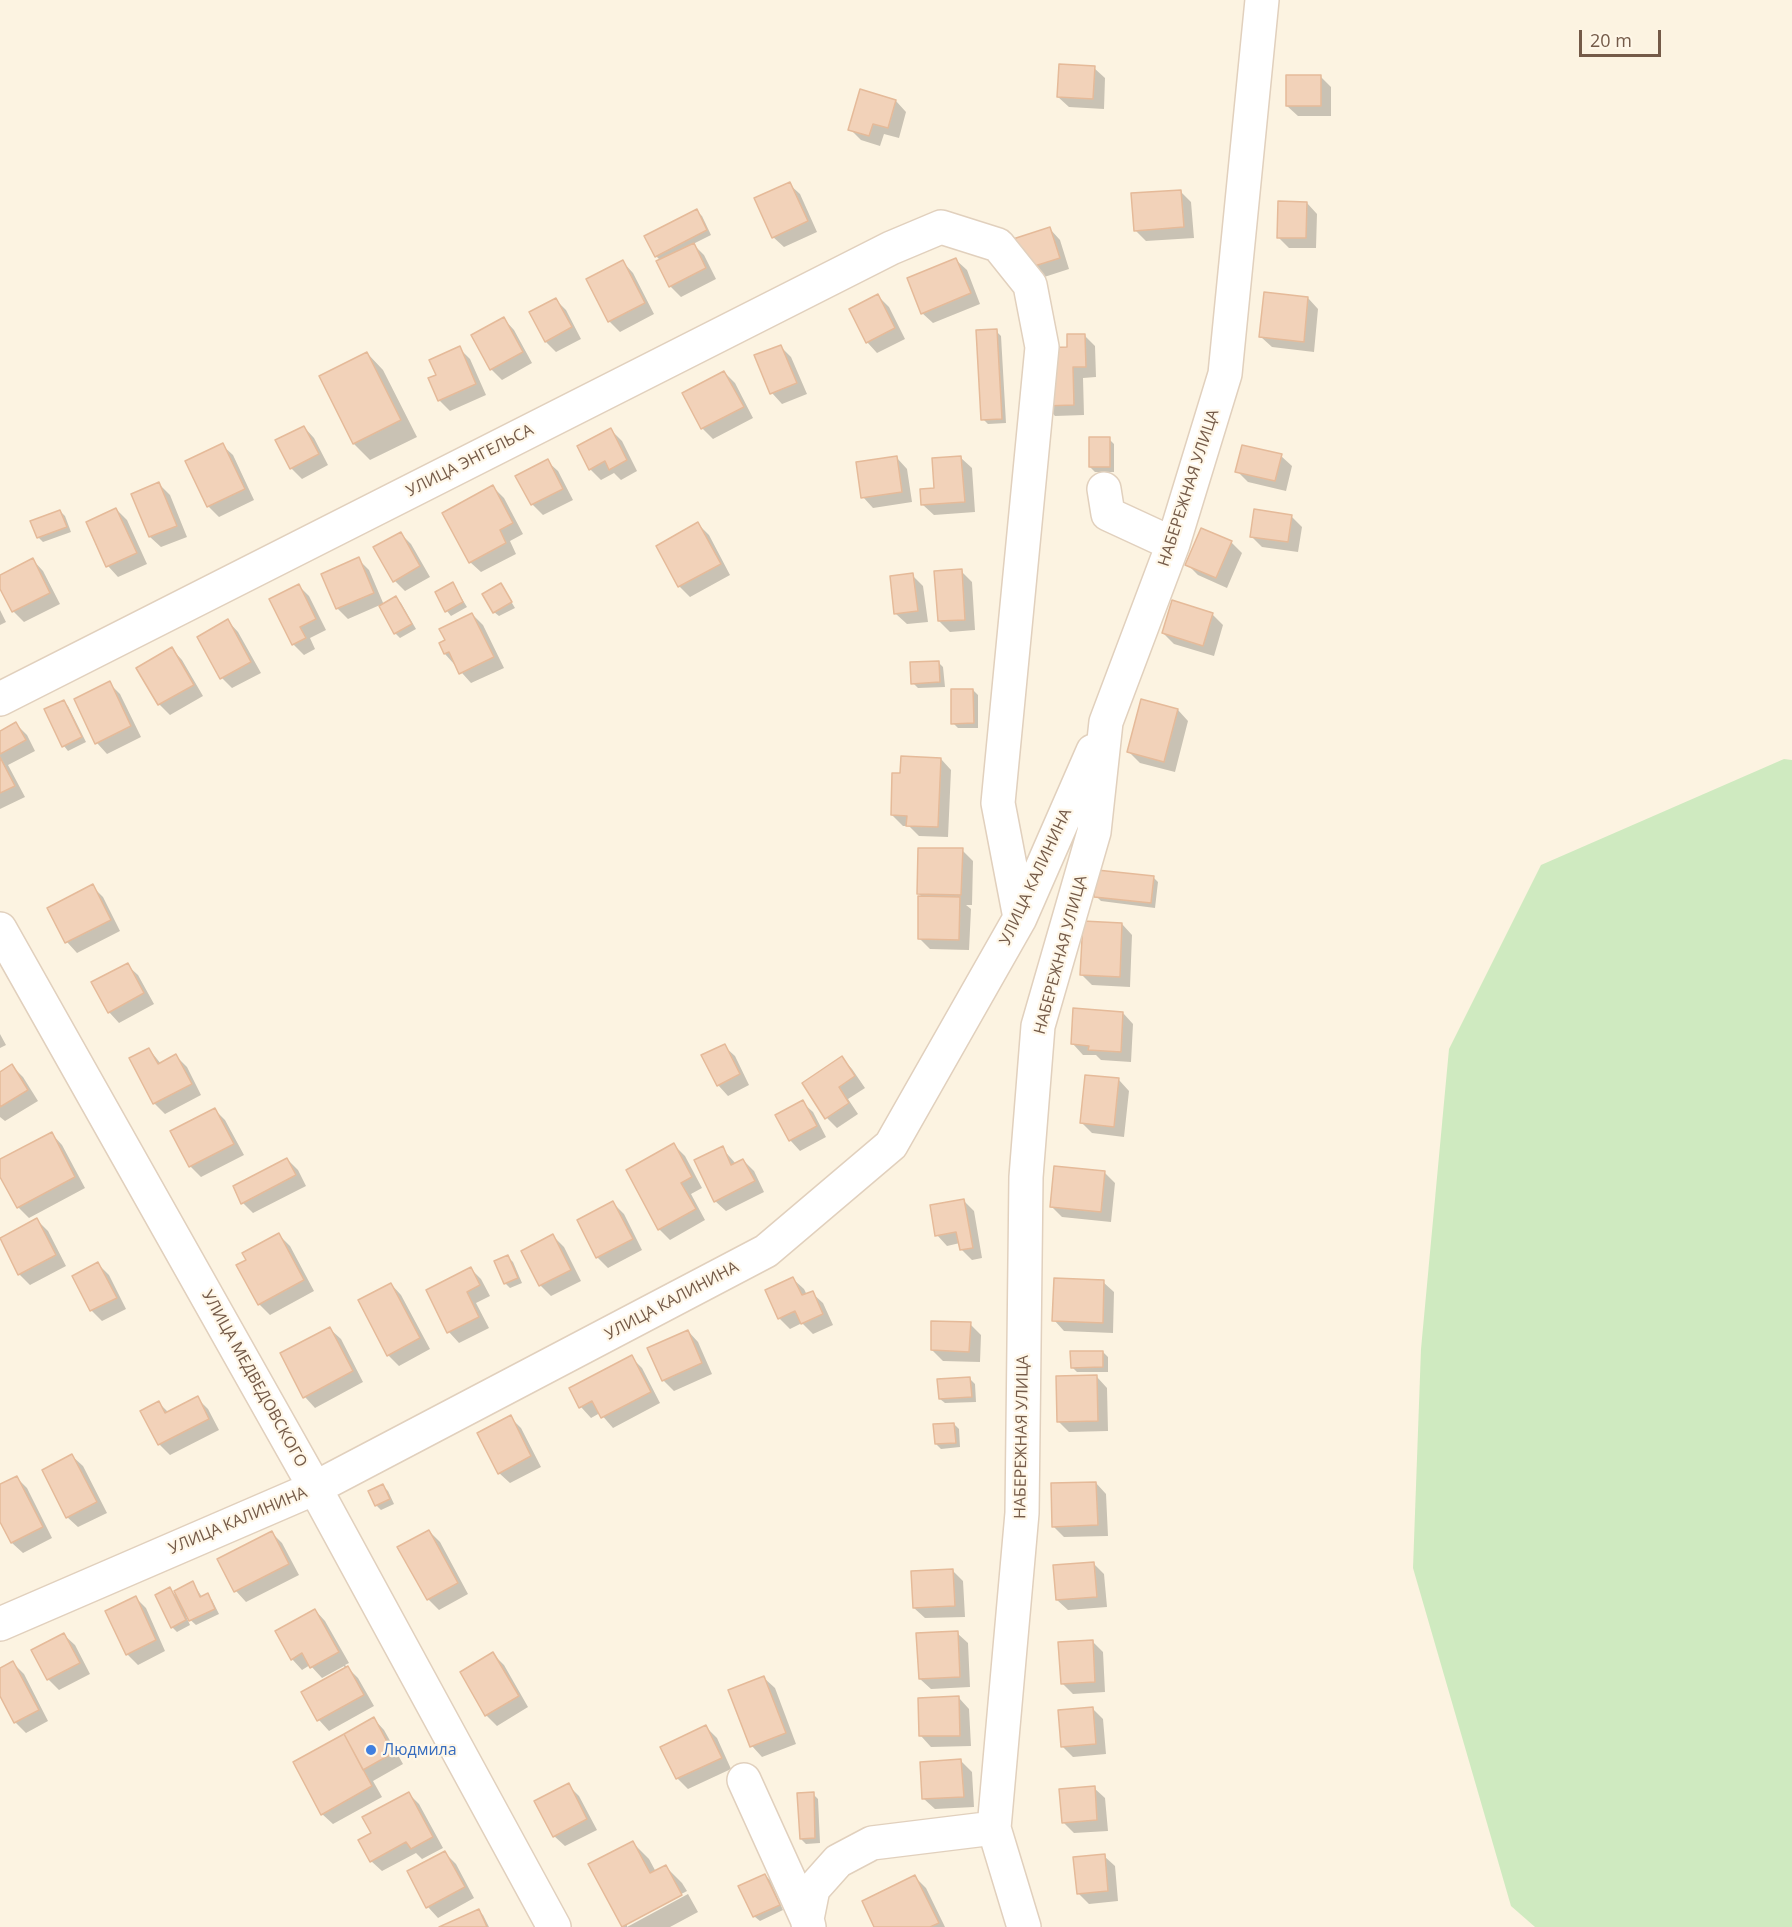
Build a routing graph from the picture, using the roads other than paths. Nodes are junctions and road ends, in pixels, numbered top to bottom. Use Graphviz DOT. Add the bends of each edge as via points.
graph roads {
  1 [pos="1262,0"];
  2 [pos="1104,489"];
  3 [pos="1173,544"];
  4 [pos="0,699"];
  5 [pos="1106,722"];
  6 [pos="1020,918"];
  7 [pos="0,929"];
  8 [pos="315,1488"];
  9 [pos="0,1624"];
  10 [pos="744,1780"];
  11 [pos="994,1828"];
  12 [pos="808,1923"];
  13 [pos="554,1927"];
  14 [pos="1024,1927"];
  1 -- 3 [label="street, НАБЕРЕЖНАЯ УЛИЦА" via="1225,374"];
  2 -- 3 [label="street" via="1108,514"];
  3 -- 5 [label="street, НАБЕРЕЖНАЯ УЛИЦА"];
  4 -- 6 [label="street, УЛИЦА ЭНГЕЛЬСА" via="891,248 941,227 998,245 1030,285 1042,347 998,803"];
  5 -- 6 [label="street, УЛИЦА КАЛИНИНА"];
  5 -- 11 [label="street, НАБЕРЕЖНАЯ УЛИЦА" via="1094,832 1038,1026 1026,1177 1022,1513"];
  6 -- 8 [label="street, УЛИЦА КАЛИНИНА" via="891,1145 766,1251"];
  7 -- 8 [label="street, УЛИЦА МЕДВЕДОВСКОГО"];
  8 -- 9 [label="street, УЛИЦА КАЛИНИНА"];
  8 -- 13 [label="street, УЛИЦА МЕДВЕДОВСКОГО"];
  10 -- 12 [label="street"];
  11 -- 12 [label="street" via="872,1843 838,1861 813,1889"];
  11 -- 14 [label="street, НАБЕРЕЖНАЯ УЛИЦА"];
}
